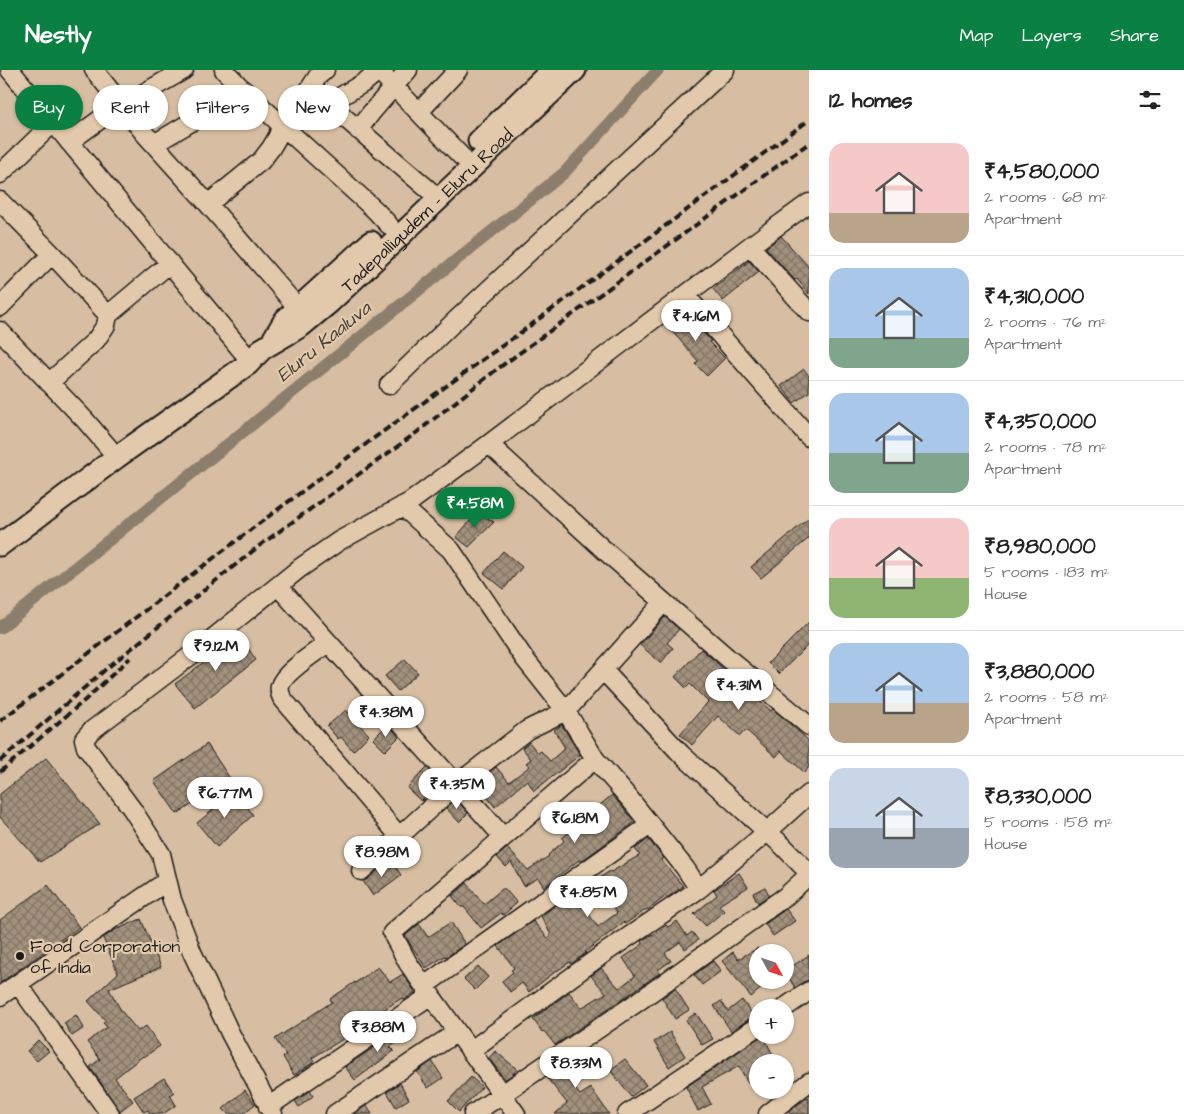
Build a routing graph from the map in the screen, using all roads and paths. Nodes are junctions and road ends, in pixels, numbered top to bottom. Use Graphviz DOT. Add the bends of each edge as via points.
graph roads {
  1 [pos="10,70"];
  2 [pos="94,70"];
  3 [pos="184,70"];
  4 [pos="224,70"];
  5 [pos="325,70"];
  6 [pos="379,70"];
  7 [pos="408,70"];
  8 [pos="458,70"];
  9 [pos="552,70"];
  10 [pos="575,70"];
  11 [pos="725,70"];
  12 [pos="22,85"];
  13 [pos="106,85"];
  14 [pos="157,85"];
  15 [pos="238,85"];
  16 [pos="312,85"];
  17 [pos="394,86"];
  18 [pos="349,92"];
  19 [pos="419,112"];
  20 [pos="268,113"];
  21 [pos="278,122"];
  22 [pos="349,122"];
  23 [pos="93,125"];
  24 [pos="46,130"];
  25 [pos="59,130"];
  26 [pos="142,130"];
  27 [pos="178,130"];
  28 [pos="280,130"];
  29 [pos="287,130"];
  30 [pos="358,130"];
  31 [pos="69,142"];
  32 [pos="154,144"];
  33 [pos="462,157"];
  34 [pos="0,174"];
  35 [pos="429,190"];
  36 [pos="0,201"];
  37 [pos="809,203"];
  38 [pos="208,204"];
  39 [pos="390,225"];
  40 [pos="750,246"];
  41 [pos="52,254"];
  42 [pos="170,263"];
  43 [pos="686,296"];
  44 [pos="0,307"];
  45 [pos="298,308"];
  46 [pos="809,312"];
  47 [pos="108,315"];
  48 [pos="0,331"];
  49 [pos="265,345"];
  50 [pos="49,383"];
  51 [pos="389,385"];
  52 [pos="809,438"];
  53 [pos="489,444"];
  54 [pos="109,448"];
  55 [pos="402,506"];
  56 [pos="0,529"];
  57 [pos="0,545"];
  58 [pos="278,586"];
  59 [pos="664,602"];
  60 [pos="328,643"];
  61 [pos="603,670"];
  62 [pos="566,711"];
  63 [pos="809,726"];
  64 [pos="595,758"];
  65 [pos="457,784"];
  66 [pos="809,794"];
  67 [pos="650,825"];
  68 [pos="767,832"];
  69 [pos="399,836"];
  70 [pos="503,837"];
  71 [pos="361,871"];
  72 [pos="809,874"];
  73 [pos="168,881"];
  74 [pos="699,889"];
  75 [pos="18,984"];
  76 [pos="427,991"];
  77 [pos="809,991"];
  78 [pos="0,996"];
  79 [pos="794,1001"];
  80 [pos="457,1032"];
  81 [pos="749,1032"];
  82 [pos="470,1051"];
  83 [pos="809,1082"];
  84 [pos="502,1094"];
  85 [pos="271,1110"];
  86 [pos="776,1112"];
  87 [pos="110,1114"];
  88 [pos="335,1114"];
  89 [pos="473,1114"];
  90 [pos="516,1114"];
  91 [pos="627,1114"];
  1 -- 12 [label="street"];
  2 -- 13 [label="street"];
  3 -- 14 [label="street"];
  4 -- 15 [label="street"];
  5 -- 16 [label="street"];
  6 -- 17 [label="street"];
  6 -- 18 [label="street"];
  7 -- 17 [label="street"];
  8 -- 19 [label="street"];
  9 -- 33 [label="main road, Tadepalligudem - Eluru Road"];
  10 -- 49 [label="main road, Tadepalligudem - Eluru Road" via="330,302 301,326"];
  11 -- 51 [label="street"];
  17 -- 19 [label="street"];
  17 -- 30 [label="street"];
  19 -- 33 [label="street"];
  20 -- 21 [label="street"];
  22 -- 30 [label="street"];
  23 -- 31 [label="street"];
  24 -- 34 [label="street"];
  25 -- 31 [label="street"];
  26 -- 32 [label="street"];
  27 -- 32 [label="street"];
  28 -- 38 [label="street" via="261,161"];
  29 -- 39 [label="street"];
  30 -- 35 [label="street"];
  31 -- 42 [label="street"];
  32 -- 38 [label="street"];
  33 -- 35 [label="main road, Tadepalligudem - Eluru Road"];
  35 -- 39 [label="main road, Tadepalligudem - Eluru Road"];
  36 -- 41 [label="street"];
  37 -- 40 [label="street"];
  38 -- 45 [label="street"];
  39 -- 45 [label="main road, Tadepalligudem - Eluru Road"];
  40 -- 43 [label="street"];
  40 -- 46 [label="street"];
  41 -- 44 [label="street"];
  41 -- 47 [label="street"];
  42 -- 47 [label="street"];
  42 -- 49 [label="street"];
  43 -- 52 [label="street"];
  43 -- 53 [label="street"];
  45 -- 49 [label="main road, Tadepalligudem - Eluru Road"];
  47 -- 50 [label="street" via="106,325 96,340"];
  48 -- 50 [label="street"];
  49 -- 54 [label="main road, Tadepalligudem - Eluru Road"];
  49 -- 57 [label="main road, Tadepalligudem - Eluru Road" via="248,364"];
  50 -- 54 [label="street"];
  53 -- 55 [label="street"];
  53 -- 59 [label="street"];
  54 -- 56 [label="main road, Tadepalligudem - Eluru Road"];
  55 -- 58 [label="street" via="339,541"];
  55 -- 62 [label="street" via="451,550 524,658"];
  58 -- 60 [label="street"];
  58 -- 73 [label="street" via="84,739 86,747 161,854"];
  59 -- 61 [label="street"];
  59 -- 63 [label="street"];
  60 -- 65 [label="street"];
  60 -- 69 [label="street" via="282,680 279,689 282,698"];
  61 -- 62 [label="street"];
  61 -- 68 [label="street" via="681,754"];
  62 -- 64 [label="street"];
  62 -- 65 [label="street" via="527,730"];
  64 -- 67 [label="street"];
  64 -- 70 [label="street"];
  65 -- 69 [label="street"];
  65 -- 70 [label="street"];
  66 -- 68 [label="street"];
  67 -- 74 [label="street"];
  67 -- 76 [label="street"];
  68 -- 72 [label="street"];
  68 -- 74 [label="street"];
  69 -- 71 [label="street"];
  70 -- 76 [label="street" via="392,933"];
  72 -- 84 [label="street" via="786,896 648,995"];
  73 -- 75 [label="street"];
  73 -- 85 [label="street" via="192,952"];
  74 -- 82 [label="street"];
  75 -- 78 [label="street"];
  75 -- 87 [label="street"];
  76 -- 80 [label="street"];
  76 -- 85 [label="street"];
  77 -- 79 [label="street"];
  80 -- 82 [label="street"];
  80 -- 88 [label="street"];
  81 -- 91 [label="street"];
  82 -- 84 [label="street"];
  83 -- 86 [label="street"];
  84 -- 89 [label="street"];
  84 -- 90 [label="street"];
}
